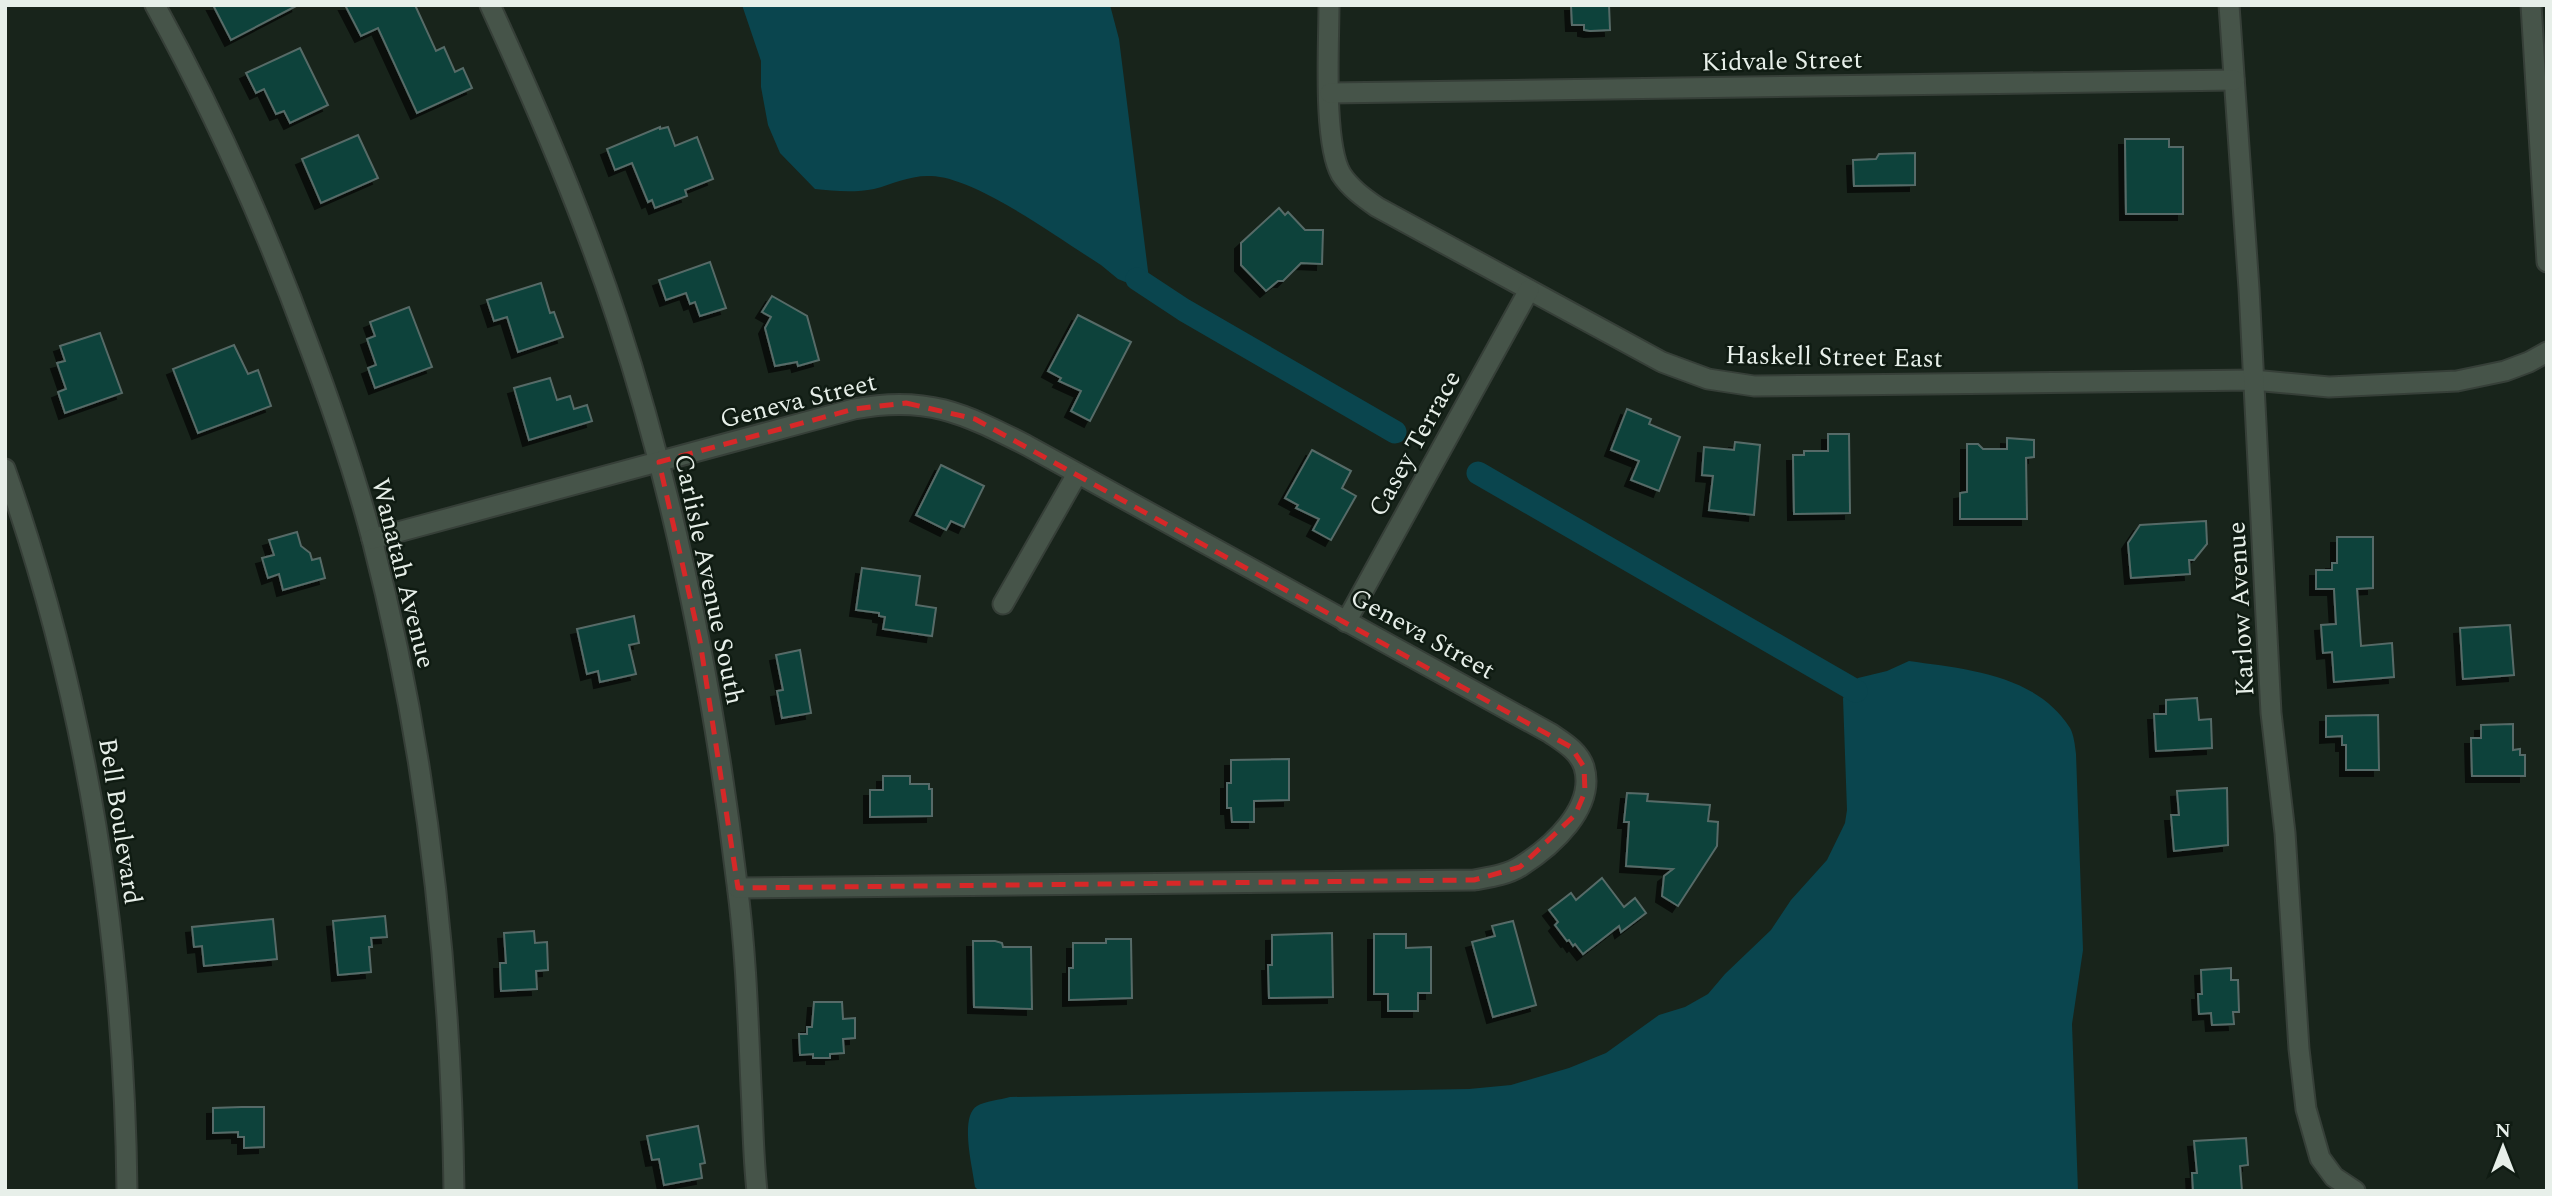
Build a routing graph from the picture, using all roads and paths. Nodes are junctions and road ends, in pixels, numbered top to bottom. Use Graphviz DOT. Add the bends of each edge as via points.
graph roads {
  1 [pos="155,5"];
  2 [pos="490,5"];
  3 [pos="1329,5"];
  4 [pos="2229,5"];
  5 [pos="2531,5"];
  6 [pos="2234,80"];
  7 [pos="1330,93"];
  8 [pos="2547,262"];
  9 [pos="1529,290"];
  10 [pos="2547,352"];
  11 [pos="2253,380"];
  12 [pos="659,462"];
  13 [pos="5,469"];
  14 [pos="1077,474"];
  15 [pos="372,539"];
  16 [pos="1003,604"];
  17 [pos="1346,622"];
  18 [pos="738,888"];
  19 [pos="127,1191"];
  20 [pos="454,1191"];
  21 [pos="757,1191"];
  22 [pos="2355,1191"];
  1 -- 15 [label="street, Wanatah Avenue" via="237,167 282,274 323,382"];
  2 -- 12 [label="street, Carlisle Avenue South" via="587,235"];
  3 -- 7 [label="street, Haskell Street East"];
  4 -- 6 [label="street, Karlow Avenue"];
  5 -- 8 [label="street"];
  6 -- 7 [label="street, Kidvale Street"];
  6 -- 11 [label="street, Karlow Avenue"];
  7 -- 9 [label="street, Haskell Street East" via="1333,152 1341,174 1357,193"];
  9 -- 11 [label="street, Haskell Street East" via="1662,362 1708,379 1754,386"];
  9 -- 17 [label="street, Casey Terrace"];
  10 -- 11 [label="street, Haskell Street East" via="2505,371 2457,381 2329,387"];
  11 -- 22 [label="street, Karlow Avenue" via="2271,713 2306,1109 2320,1158 2334,1177"];
  12 -- 14 [label="street, Geneva Street" via="854,409 906,403 975,419"];
  12 -- 15 [label="street, Geneva Street"];
  12 -- 18 [label="street, Carlisle Avenue South" via="700,641"];
  13 -- 19 [label="street, Bell Boulevard" via="54,623 97,822 122,1032"];
  14 -- 16 [label="street"];
  14 -- 17 [label="street, Geneva Street"];
  15 -- 20 [label="street, Wanatah Avenue" via="391,615 431,852 447,1008"];
  17 -- 18 [label="street, Geneva Street" via="1571,747 1584,767 1585,792 1561,833 1520,867 1474,880"];
  18 -- 21 [label="street, Carlisle Avenue South"];
}
